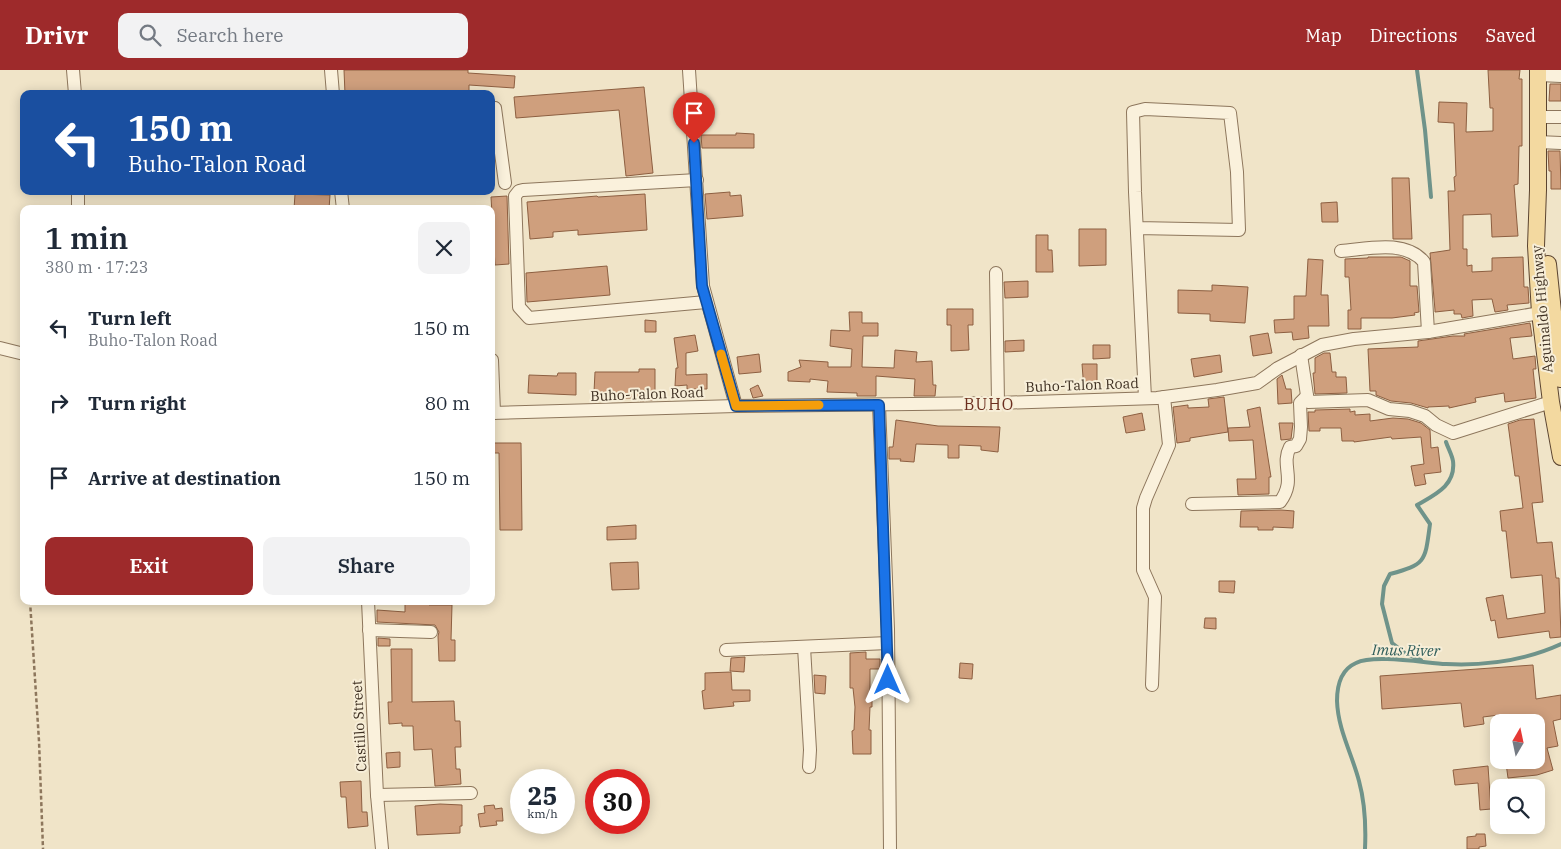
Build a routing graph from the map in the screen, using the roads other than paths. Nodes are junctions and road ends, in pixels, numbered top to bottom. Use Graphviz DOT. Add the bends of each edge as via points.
graph roads {
  1 [pos="66,70"];
  2 [pos="74,70"];
  3 [pos="331,70"];
  4 [pos="689,70"];
  5 [pos="1538,73"];
  6 [pos="1561,76"];
  7 [pos="75,90"];
  8 [pos="333,90"];
  9 [pos="495,108"];
  10 [pos="1538,117"];
  11 [pos="1561,117"];
  12 [pos="1538,142"];
  13 [pos="1561,143"];
  14 [pos="696,180"];
  15 [pos="495,182"];
  16 [pos="505,183"];
  17 [pos="1538,190"];
  18 [pos="519,191"];
  19 [pos="1137,228"];
  20 [pos="1341,251"];
  21 [pos="996,273"];
  22 [pos="1555,278"];
  23 [pos="706,302"];
  24 [pos="1540,313"];
  25 [pos="1428,332"];
  26 [pos="0,348"];
  27 [pos="20,353"];
  28 [pos="1301,355"];
  29 [pos="1561,388"];
  30 [pos="1307,396"];
  31 [pos="1164,397"];
  32 [pos="1145,398"];
  33 [pos="1551,402"];
  34 [pos="998,403"];
  35 [pos="879,405"];
  36 [pos="736,406"];
  37 [pos="495,413"];
  38 [pos="1561,457"];
  39 [pos="1192,504"];
  40 [pos="368,605"];
  41 [pos="369,630"];
  42 [pos="431,632"];
  43 [pos="888,643"];
  44 [pos="804,647"];
  45 [pos="726,650"];
  46 [pos="1152,685"];
  47 [pos="809,767"];
  48 [pos="471,793"];
  49 [pos="377,795"];
  50 [pos="382,849"];
  51 [pos="890,849"];
  1 -- 2 [label="street"];
  2 -- 7 [label="street"];
  3 -- 8 [label="street"];
  4 -- 14 [label="street"];
  5 -- 6 [label="street"];
  5 -- 10 [label="main road, Aguinaldo Highway"];
  9 -- 16 [label="street"];
  10 -- 11 [label="street"];
  10 -- 12 [label="main road, Aguinaldo Highway"];
  12 -- 13 [label="street"];
  12 -- 17 [label="main road, Aguinaldo Highway"];
  14 -- 18 [label="street"];
  14 -- 23 [label="street" via="702,286"];
  15 -- 16 [label="street"];
  16 -- 18 [label="street"];
  17 -- 22 [label="main road, Aguinaldo Highway"];
  17 -- 24 [label="main road, Aguinaldo Highway" via="1536,246"];
  18 -- 23 [label="street" via="515,196 519,308 529,318"];
  19 -- 19 [label="street" via="1132,112 1145,109 1230,113 1240,230"];
  19 -- 32 [label="street"];
  20 -- 25 [label="street" via="1392,247 1418,255 1424,262"];
  21 -- 34 [label="street"];
  22 -- 29 [label="main road, Aguinaldo Highway"];
  23 -- 36 [label="street"];
  24 -- 25 [label="street, Buho-Talon Road"];
  24 -- 33 [label="main road, Aguinaldo Highway"];
  25 -- 28 [label="street, Buho-Talon Road" via="1354,339 1322,345"];
  26 -- 27 [label="street"];
  28 -- 30 [label="street"];
  28 -- 31 [label="street, Buho-Talon Road" via="1257,383"];
  30 -- 33 [label="street" via="1308,402 1368,400 1389,409 1425,416 1453,433"];
  30 -- 39 [label="street" via="1300,403 1300,440 1286,454 1289,484 1280,502"];
  31 -- 32 [label="street, Buho-Talon Road"];
  31 -- 46 [label="street" via="1169,445 1143,508 1143,570 1155,597"];
  32 -- 34 [label="street, Buho-Talon Road"];
  33 -- 38 [label="main road, Aguinaldo Highway"];
  34 -- 35 [label="street, Buho-Talon Road"];
  35 -- 36 [label="street, Buho-Talon Road"];
  35 -- 43 [label="street"];
  36 -- 37 [label="street, Buho-Talon Road"];
  40 -- 41 [label="street, Castillo Street"];
  41 -- 42 [label="street"];
  41 -- 49 [label="street, Castillo Street"];
  43 -- 44 [label="street"];
  43 -- 51 [label="street"];
  44 -- 45 [label="street"];
  44 -- 47 [label="street"];
  48 -- 49 [label="street"];
  49 -- 50 [label="street, Castillo Street"];
}
